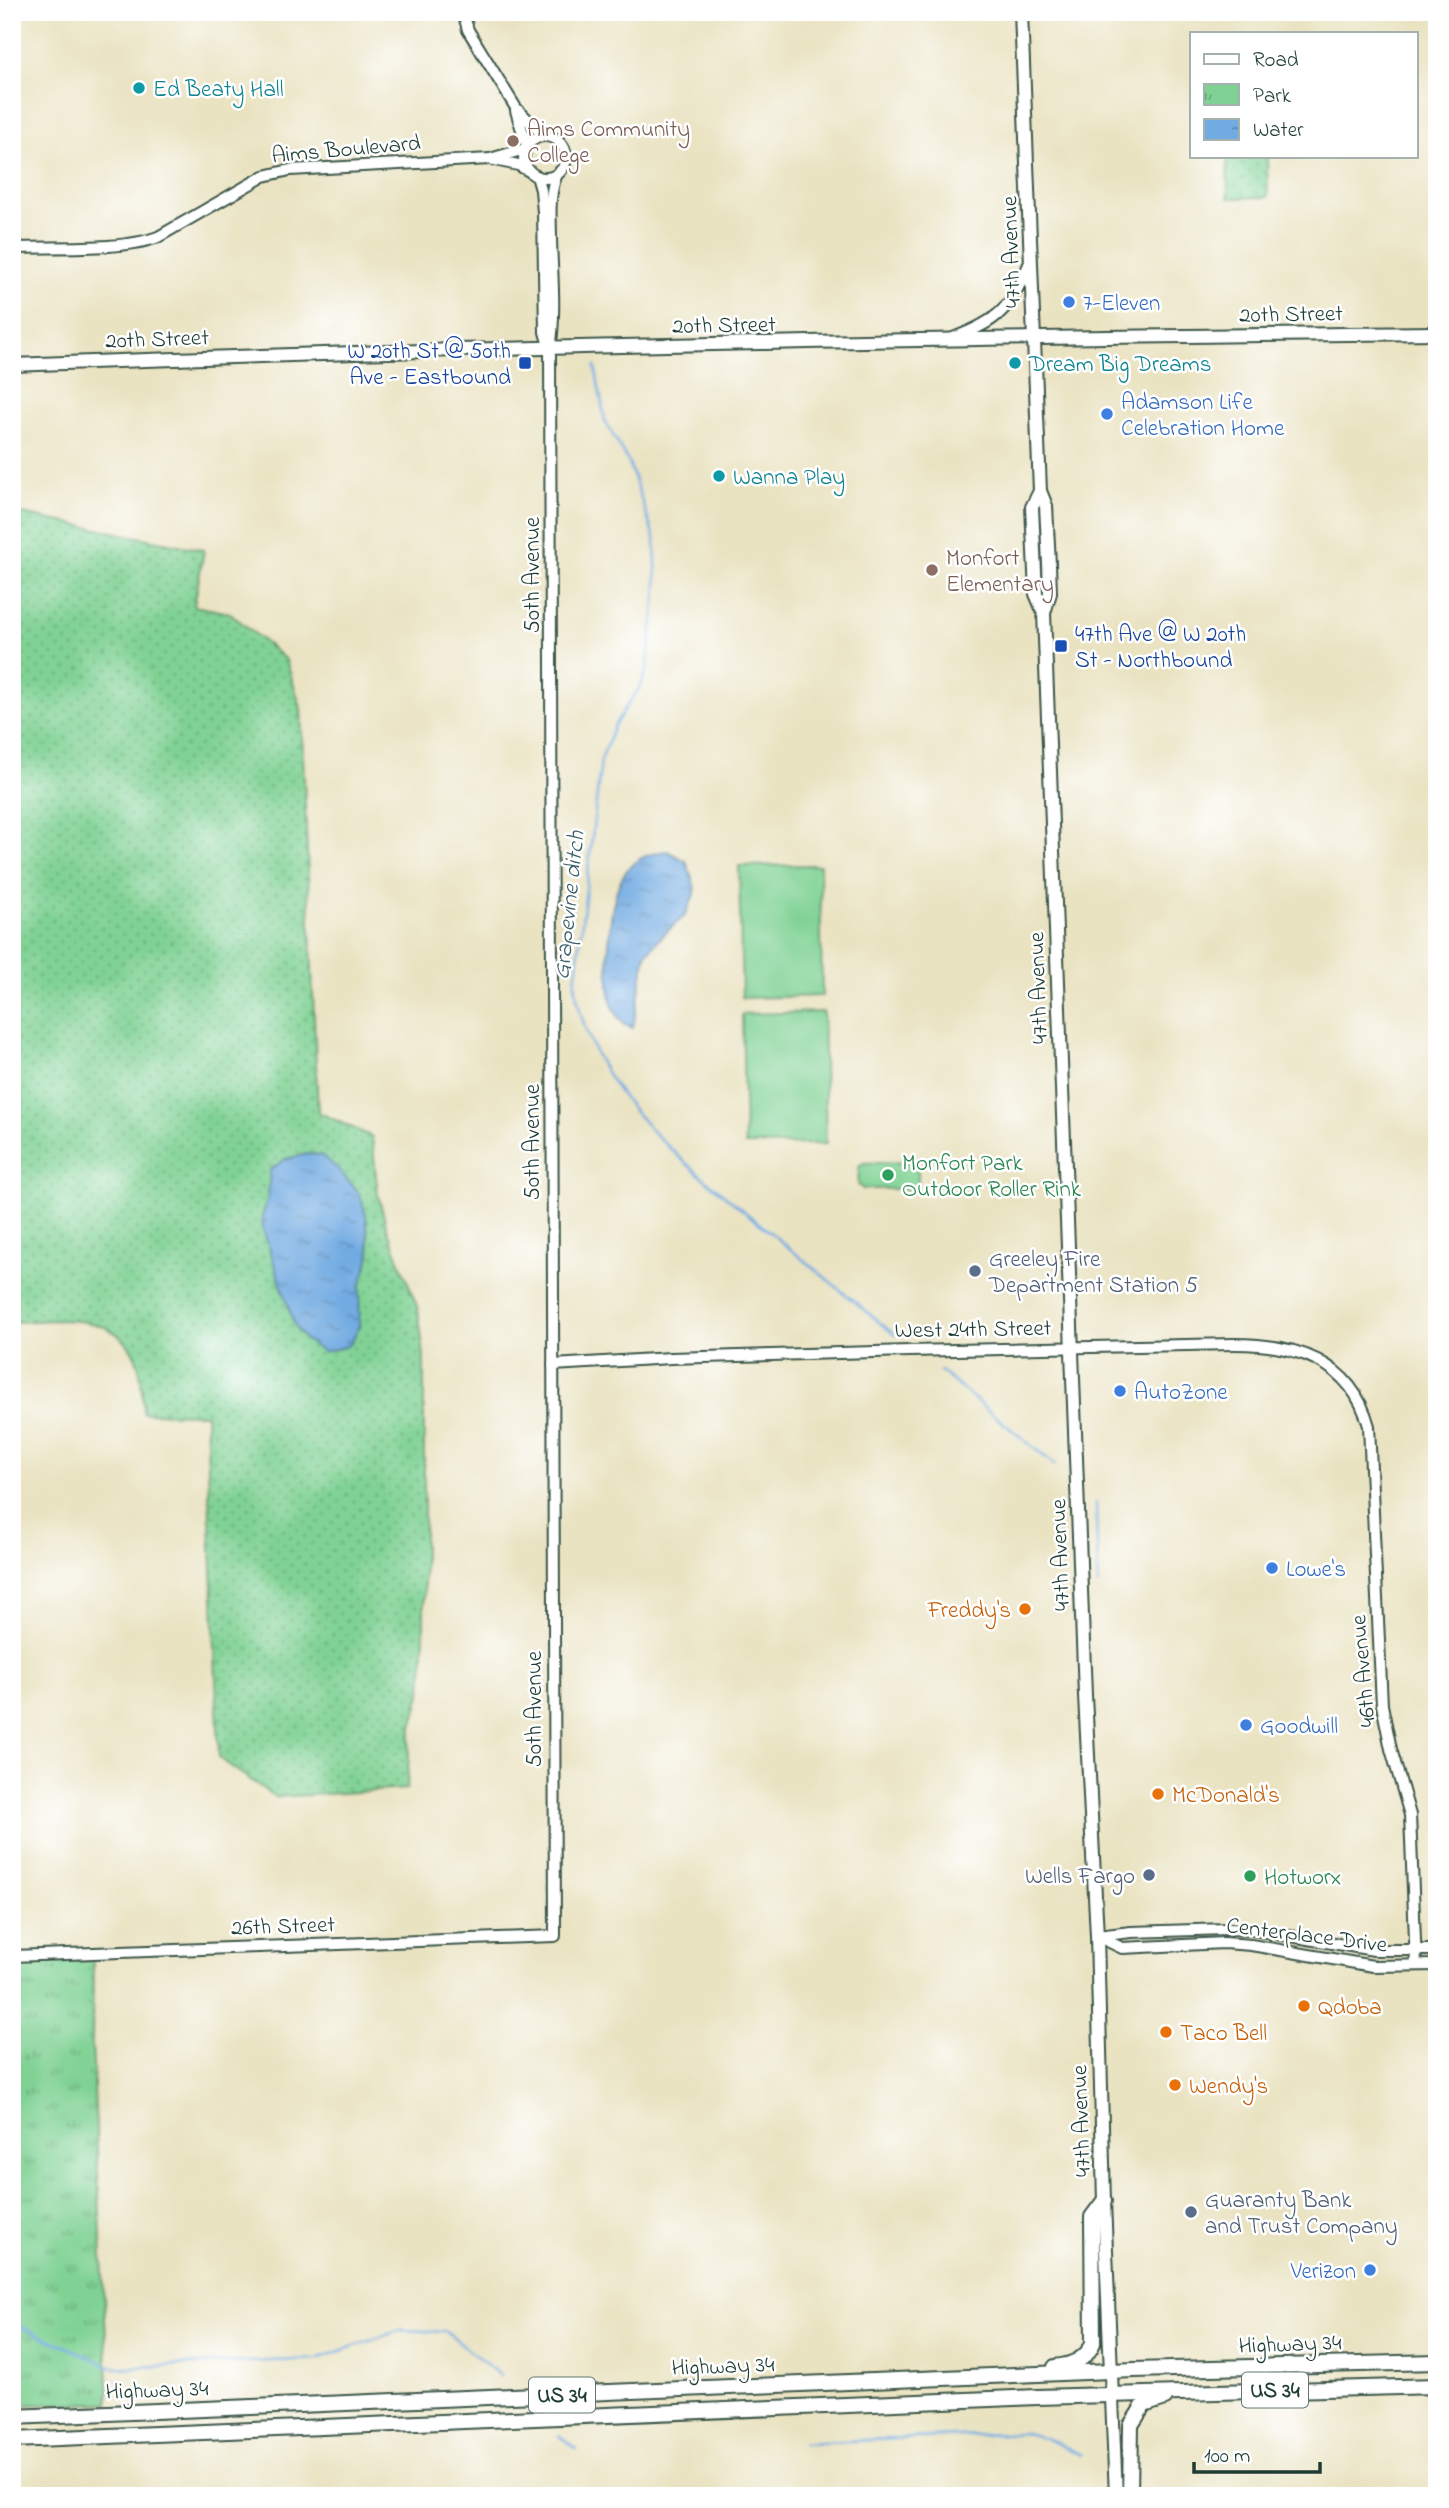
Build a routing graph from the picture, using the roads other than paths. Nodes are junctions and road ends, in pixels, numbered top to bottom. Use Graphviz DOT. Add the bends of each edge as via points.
graph roads {
  1 [pos="463,12"];
  2 [pos="1021,12"];
  3 [pos="516,108"];
  4 [pos="544,136"];
  5 [pos="526,148"];
  6 [pos="490,159"];
  7 [pos="533,173"];
  8 [pos="557,174"];
  9 [pos="12,247"];
  10 [pos="1031,260"];
  11 [pos="1437,333"];
  12 [pos="1033,337"];
  13 [pos="949,339"];
  14 [pos="550,349"];
  15 [pos="12,365"];
  16 [pos="1072,1347"];
  17 [pos="554,1365"];
  18 [pos="1365,1413"];
  19 [pos="555,1936"];
  20 [pos="1097,1936"];
  21 [pos="1416,1950"];
  22 [pos="1437,1950"];
  23 [pos="12,1956"];
  24 [pos="1416,1965"];
  25 [pos="1437,1965"];
  26 [pos="1104,2201"];
  27 [pos="1437,2362"];
  28 [pos="1111,2371"];
  29 [pos="940,2378"];
  30 [pos="1437,2386"];
  31 [pos="1241,2391"];
  32 [pos="1112,2394"];
  33 [pos="12,2417"];
  34 [pos="12,2440"];
  35 [pos="1116,2496"];
  36 [pos="1130,2496"];
  1 -- 3 [label="street" via="468,30"];
  2 -- 10 [label="main road, 47th Avenue"];
  3 -- 4 [label="street"];
  3 -- 5 [label="street"];
  4 -- 5 [label="street" via="533,139"];
  4 -- 8 [label="street" via="555,138 565,149 565,163"];
  5 -- 6 [label="street, Aims Boulevard"];
  5 -- 7 [label="street" via="524,162"];
  6 -- 7 [label="street, Aims Boulevard" via="518,164"];
  6 -- 9 [label="street, Aims Boulevard" via="290,170 254,180 147,241"];
  7 -- 8 [label="street" via="547,178"];
  7 -- 14 [label="street, 50th Avenue" via="541,190 545,332"];
  8 -- 14 [label="street, 50th Avenue" via="550,206"];
  10 -- 12 [label="main road, 47th Avenue"];
  10 -- 13 [label="street" via="1002,312"];
  11 -- 12 [label="main road, 20th Street"];
  12 -- 13 [label="main road, 20th Street"];
  12 -- 16 [label="main road, 47th Avenue" via="1040,491 1032,507 1036,594 1044,613"];
  13 -- 14 [label="main road, 20th Street"];
  14 -- 15 [label="main road, 20th Street"];
  14 -- 17 [label="street, 50th Avenue"];
  16 -- 17 [label="street, West 24th Street"];
  16 -- 18 [label="street, West 24th Street" via="1248,1344 1298,1350 1342,1379"];
  16 -- 20 [label="main road, 47th Avenue"];
  17 -- 19 [label="street, 50th Avenue"];
  18 -- 21 [label="street, 46th Avenue" via="1382,1705 1410,1815"];
  19 -- 23 [label="street, 26th Street"];
  20 -- 21 [label="street, Centerplace Drive" via="1227,1929 1367,1949"];
  20 -- 24 [label="street, Centerplace Drive" via="1122,1948 1251,1945 1373,1966"];
  20 -- 26 [label="main road, 47th Avenue"];
  21 -- 22 [label="street, Centerplace Drive"];
  21 -- 24 [label="street, 46th Avenue"];
  24 -- 25 [label="street, Centerplace Drive"];
  26 -- 28 [label="main road, 47th Avenue"];
  26 -- 29 [label="highway" via="1092,2217 1095,2336 1088,2354 1059,2367"];
  27 -- 28 [label="highway, Highway 34 / US 34"];
  28 -- 29 [label="highway, Highway 34 / US 34"];
  28 -- 32 [label="main road, 47th Avenue"];
  29 -- 33 [label="highway, Highway 34 / US 34"];
  30 -- 31 [label="highway, Highway 34 / US 34"];
  31 -- 32 [label="highway, Highway 34 / US 34"];
  31 -- 36 [label="highway" via="1165,2398 1144,2405 1131,2425"];
  32 -- 34 [label="highway, Highway 34 / US 34"];
  32 -- 35 [label="main road, 47th Avenue"];
}
